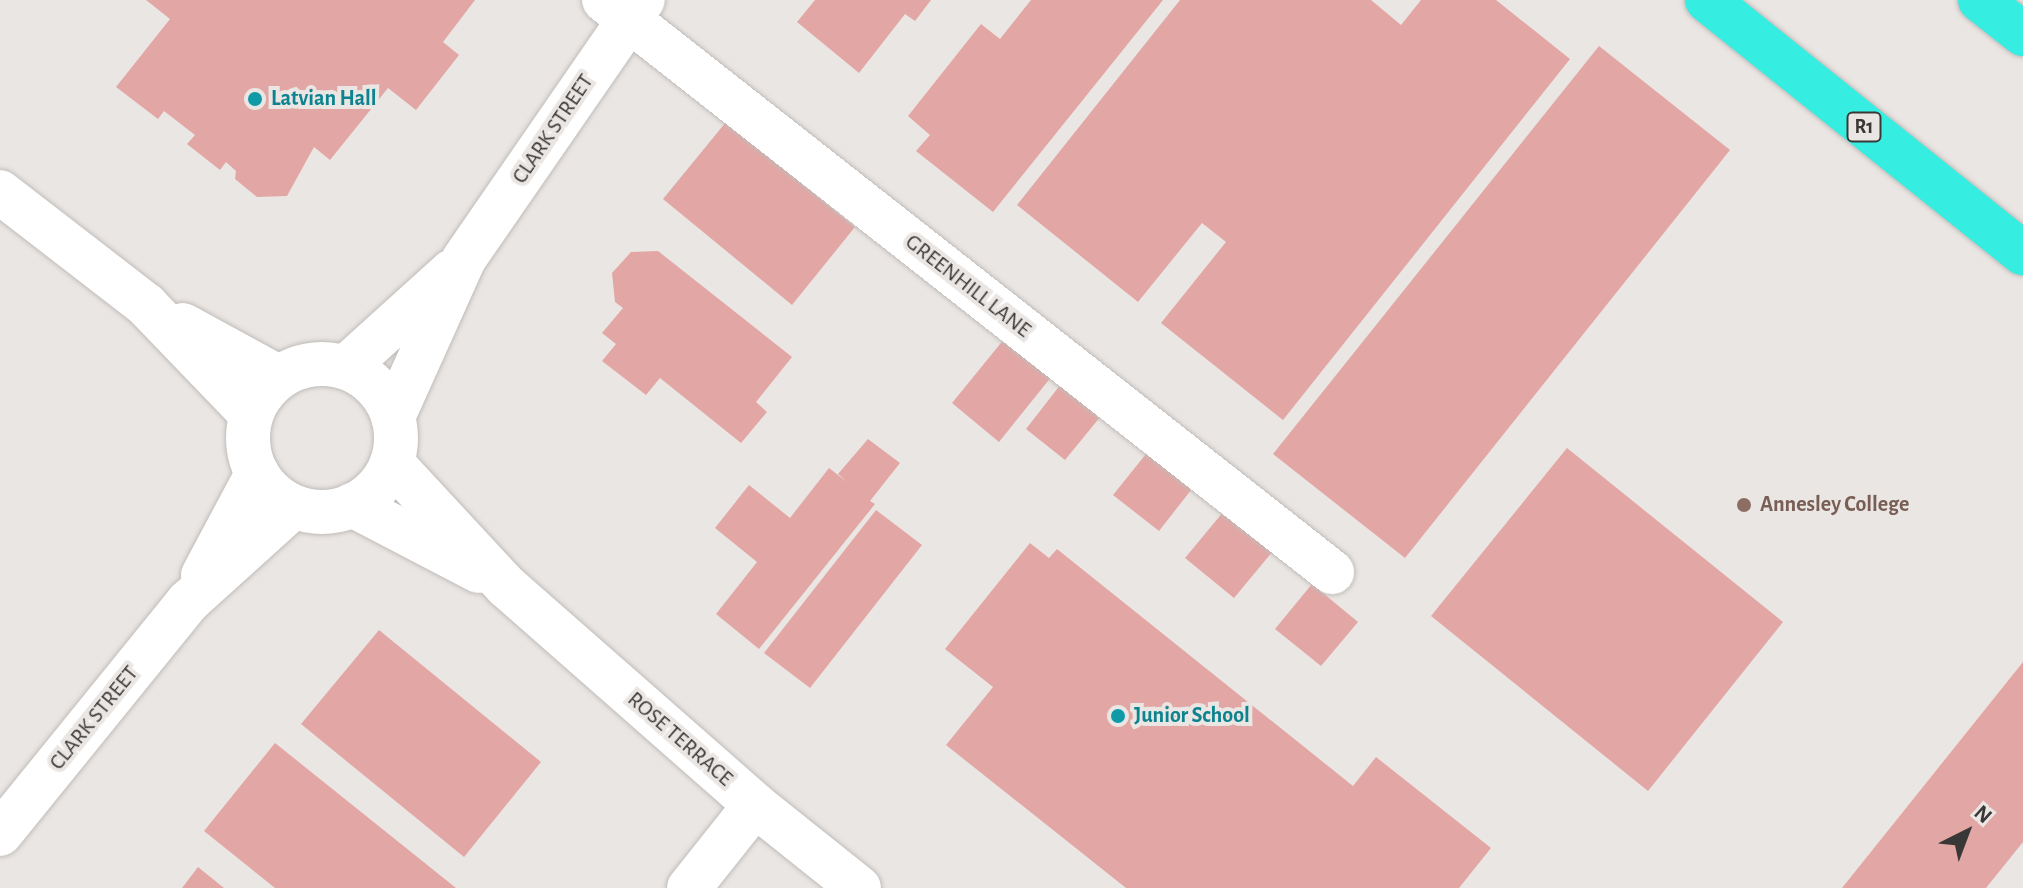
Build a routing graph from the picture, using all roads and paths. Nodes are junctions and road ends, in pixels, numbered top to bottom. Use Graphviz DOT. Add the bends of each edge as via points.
graph roads {
  1 [pos="1707,0"];
  2 [pos="1980,0"];
  3 [pos="625,6"];
  4 [pos="2023,34"];
  5 [pos="0,192"];
  6 [pos="2023,253"];
  7 [pos="464,259"];
  8 [pos="146,305"];
  9 [pos="346,367"];
  10 [pos="278,377"];
  11 [pos="251,414"];
  12 [pos="393,417"];
  13 [pos="392,463"];
  14 [pos="257,474"];
  15 [pos="352,505"];
  16 [pos="293,507"];
  17 [pos="1332,572"];
  18 [pos="506,586"];
  19 [pos="188,602"];
  20 [pos="755,805"];
  21 [pos="0,834"];
  22 [pos="689,888"];
  23 [pos="859,888"];
  1 -- 6 [label="highway, R1"];
  2 -- 4 [label="highway"];
  3 -- 7 [label="street, CLARK STREET"];
  3 -- 17 [label="street, GREENHILL LANE"];
  5 -- 8 [label="street"];
  7 -- 9 [label="street, CLARK STREET"];
  7 -- 12 [label="street, CLARK STREET"];
  8 -- 10 [label="street"];
  8 -- 11 [label="street"];
  9 -- 10 [label="street" via="323,364"];
  9 -- 12 [label="street" via="367,379"];
  10 -- 11 [label="street"];
  11 -- 14 [label="street" via="249,455"];
  12 -- 13 [label="street"];
  13 -- 15 [label="street" via="381,483"];
  13 -- 18 [label="street, ROSE TERRACE"];
  14 -- 16 [label="street"];
  14 -- 19 [label="street, CLARK STREET"];
  15 -- 16 [label="street" via="317,512"];
  15 -- 18 [label="street, ROSE TERRACE"];
  16 -- 19 [label="street, CLARK STREET"];
  18 -- 20 [label="street, ROSE TERRACE"];
  19 -- 21 [label="street, CLARK STREET"];
  20 -- 22 [label="street"];
  20 -- 23 [label="street, ROSE TERRACE"];
}
